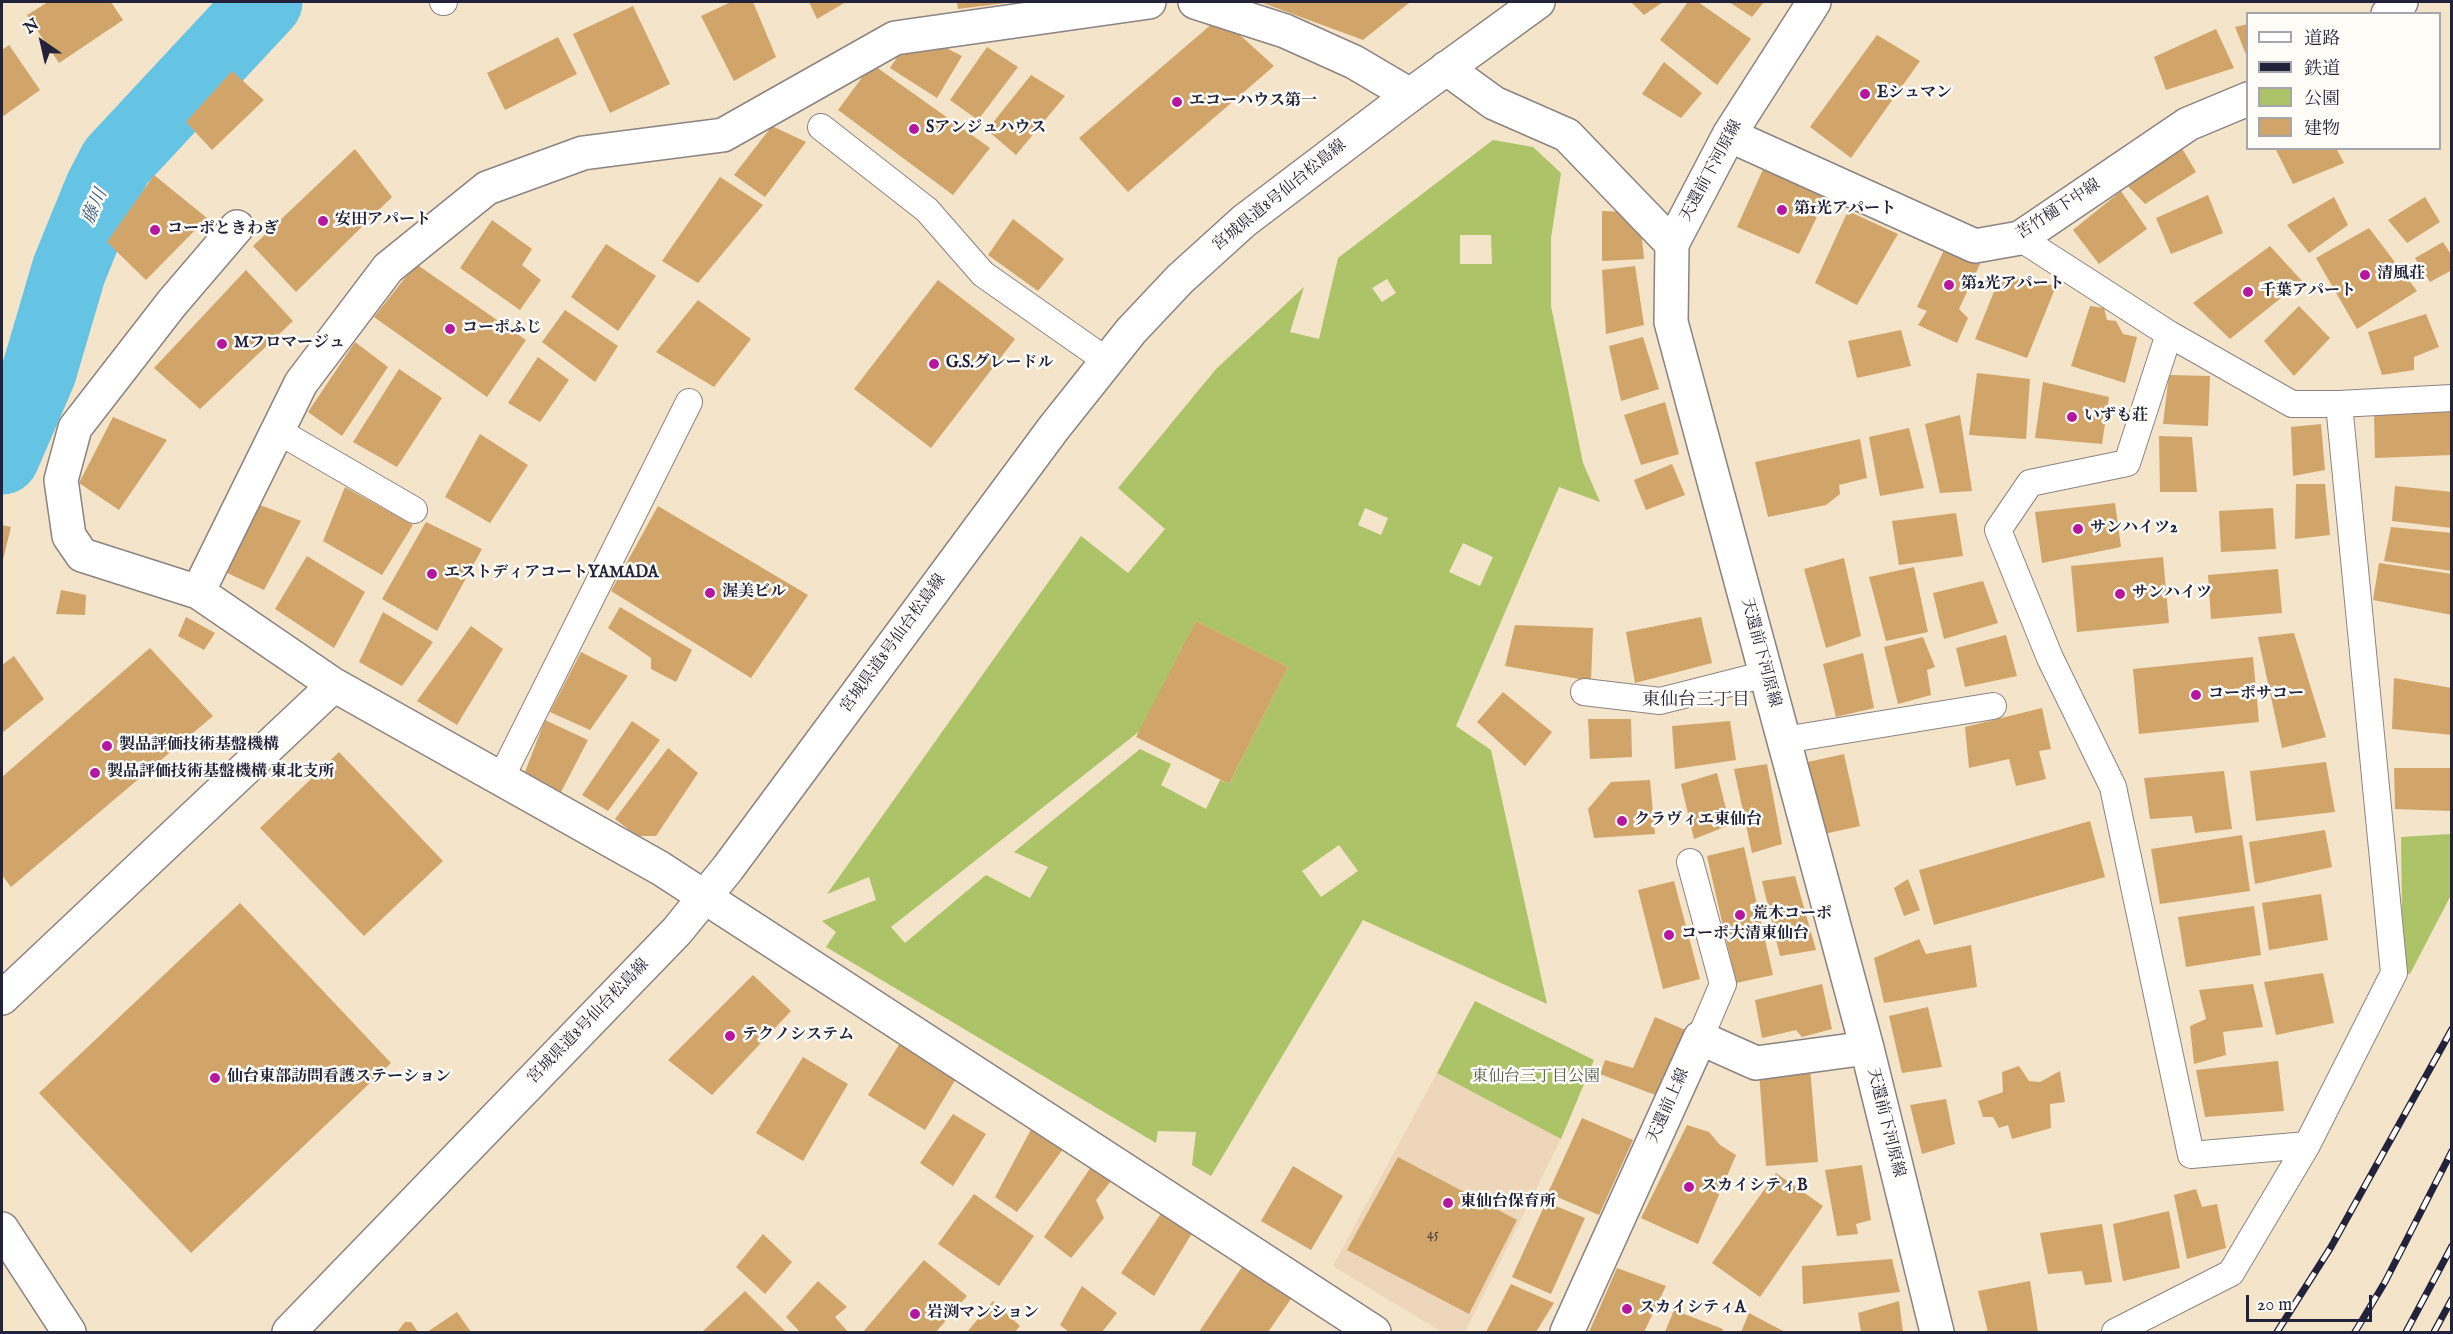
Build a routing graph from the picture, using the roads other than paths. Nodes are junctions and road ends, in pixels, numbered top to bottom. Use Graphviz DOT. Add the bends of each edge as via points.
graph roads {
  1 [pos="1149,2"];
  2 [pos="1195,2"];
  3 [pos="1538,2"];
  4 [pos="1814,2"];
  5 [pos="1446,68"];
  6 [pos="1410,95"];
  7 [pos="2246,99"];
  8 [pos="821,127"];
  9 [pos="1730,135"];
  10 [pos="237,227"];
  11 [pos="2020,238"];
  12 [pos="1672,244"];
  13 [pos="2169,334"];
  14 [pos="1107,361"];
  15 [pos="2451,398"];
  16 [pos="689,402"];
  17 [pos="2339,404"];
  18 [pos="278,431"];
  19 [pos="414,510"];
  20 [pos="198,592"];
  21 [pos="1766,674"];
  22 [pos="334,685"];
  23 [pos="1584,692"];
  24 [pos="1993,706"];
  25 [pos="1784,740"];
  26 [pos="500,780"];
  27 [pos="1690,862"];
  28 [pos="704,898"];
  29 [pos="2,998"];
  30 [pos="1700,1038"];
  31 [pos="1867,1048"];
  32 [pos="2307,1145"];
  33 [pos="2,1229"];
  34 [pos="69,1332"];
  35 [pos="289,1332"];
  36 [pos="1374,1332"];
  37 [pos="1567,1332"];
  38 [pos="1937,1332"];
  39 [pos="2115,1332"];
  1 -- 18 [label="street" via="895,38 723,135 583,153 487,188 388,268 301,383"];
  2 -- 6 [label="street" via="1285,31 1354,62"];
  3 -- 5 [label="street, 宮城県道8号仙台松島線"];
  4 -- 9 [label="street, 天還前下河原線"];
  5 -- 6 [label="street, 宮城県道8号仙台松島線"];
  5 -- 12 [label="street" via="1494,103 1567,135"];
  6 -- 14 [label="street, 宮城県道8号仙台松島線" via="1244,221 1180,279"];
  7 -- 11 [label="street, 苦竹樋下中線" via="2188,124"];
  8 -- 14 [label="lane" via="927,210 983,274"];
  9 -- 11 [label="street, 苦竹樋下中線" via="1975,246"];
  9 -- 12 [label="street, 天還前下河原線"];
  10 -- 20 [label="street" via="75,428 61,480 69,536 82,555"];
  11 -- 13 [label="lane"];
  12 -- 21 [label="street, 天還前下河原線" via="1671,322"];
  13 -- 17 [label="lane" via="2292,404"];
  13 -- 32 [label="lane" via="2127,463 2030,483 1998,530 2050,658 2113,787 2191,1155"];
  14 -- 28 [label="street, 宮城県道8号仙台松島線"];
  15 -- 17 [label="lane"];
  16 -- 26 [label="lane"];
  17 -- 32 [label="lane" via="2394,973"];
  18 -- 19 [label="lane"];
  18 -- 20 [label="street"];
  20 -- 22 [label="street"];
  21 -- 23 [label="lane" via="1660,701"];
  21 -- 25 [label="street, 天還前下河原線"];
  22 -- 26 [label="street"];
  22 -- 29 [label="street"];
  24 -- 25 [label="lane"];
  25 -- 31 [label="street, 天還前下河原線"];
  26 -- 28 [label="street" via="660,868"];
  27 -- 30 [label="lane" via="1723,984"];
  28 -- 35 [label="street, 宮城県道8号仙台松島線" via="677,931"];
  28 -- 36 [label="street"];
  30 -- 31 [label="street" via="1756,1063"];
  30 -- 37 [label="street, 天還前上線"];
  31 -- 38 [label="street, 天還前下河原線"];
  32 -- 39 [label="lane" via="2232,1273"];
  33 -- 34 [label="street"];
}
